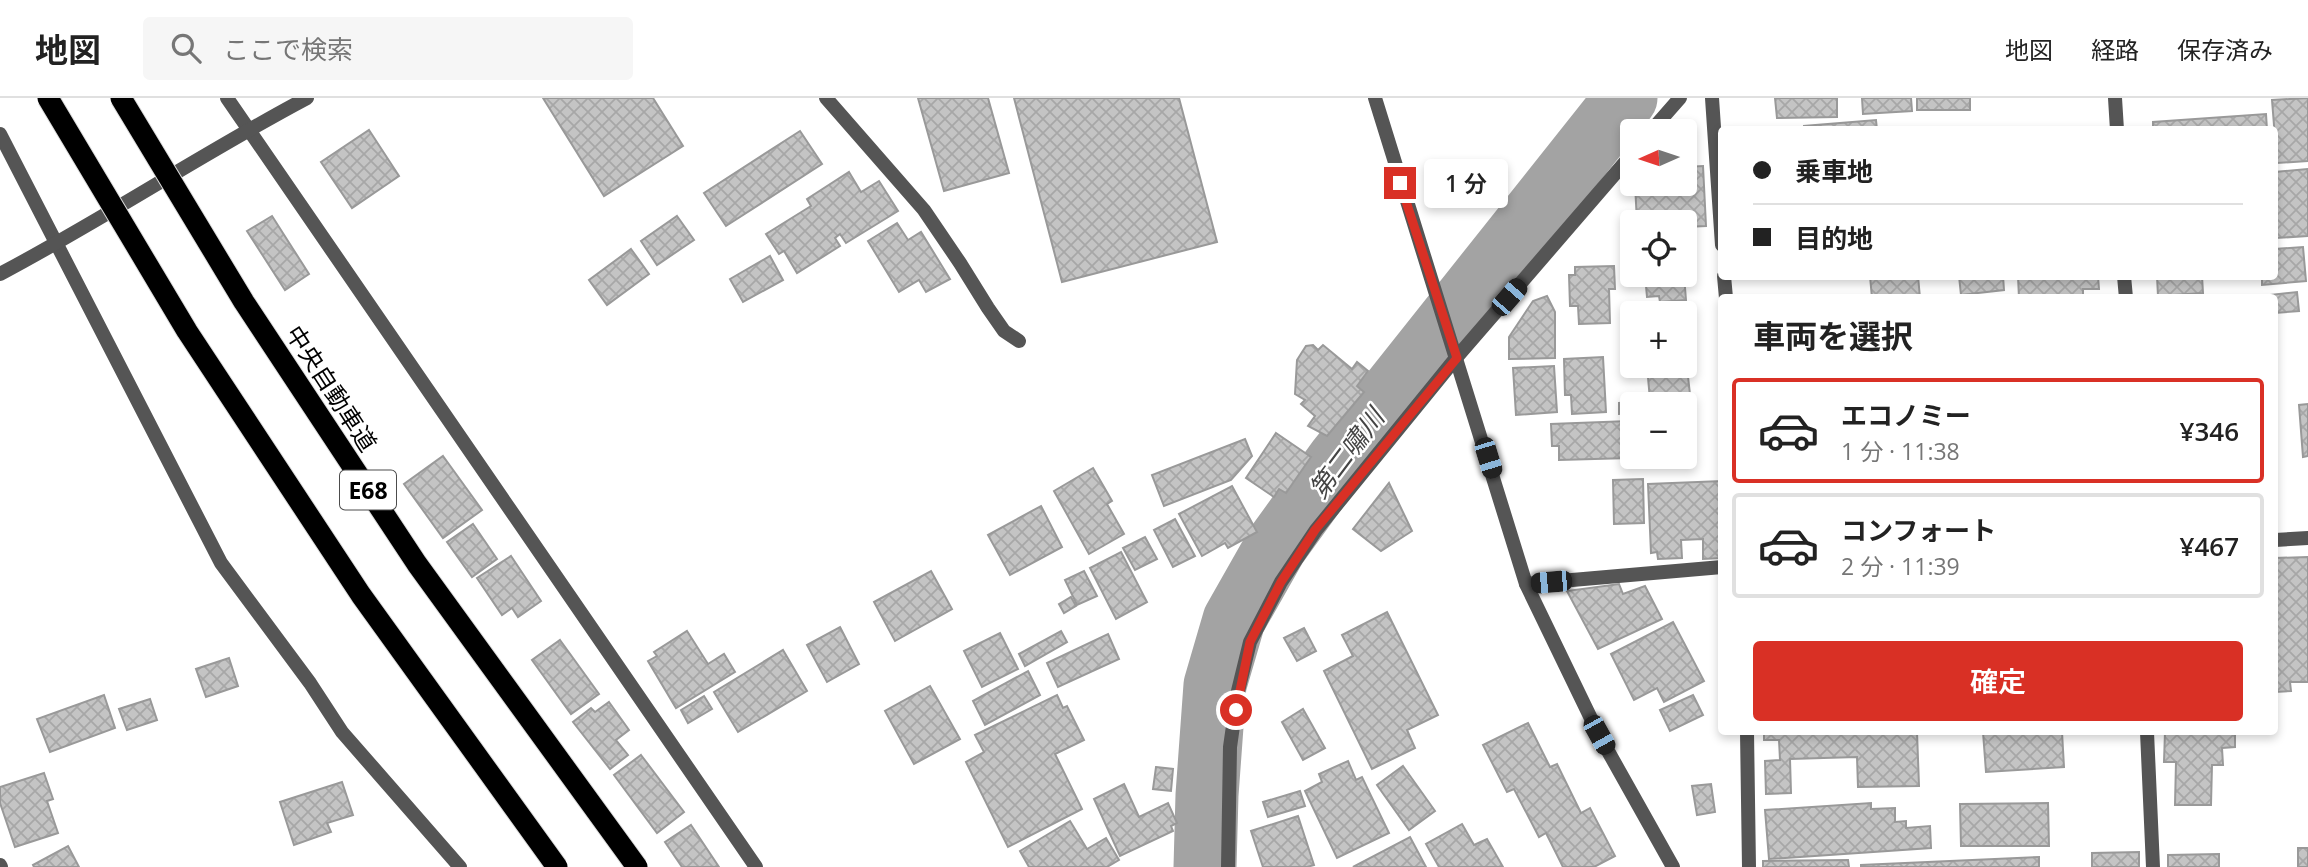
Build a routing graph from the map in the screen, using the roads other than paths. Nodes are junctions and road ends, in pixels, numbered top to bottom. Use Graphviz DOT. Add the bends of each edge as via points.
graph roads {
  1 [pos="48,98"];
  2 [pos="121,98"];
  3 [pos="227,98"];
  4 [pos="307,98"];
  5 [pos="826,98"];
  6 [pos="1374,98"];
  7 [pos="1680,98"];
  8 [pos="1712,98"];
  9 [pos="2115,98"];
  10 [pos="1662,119"];
  11 [pos="2117,126"];
  12 [pos="248,129"];
  13 [pos="0,134"];
  14 [pos="1620,168"];
  15 [pos="1718,186"];
  16 [pos="58,244"];
  17 [pos="0,274"];
  18 [pos="1019,341"];
  19 [pos="1457,358"];
  20 [pos="2308,538"];
  21 [pos="2278,540"];
  22 [pos="1718,567"];
  23 [pos="1527,584"];
  24 [pos="1747,735"];
  25 [pos="2147,735"];
  26 [pos="460,867"];
  27 [pos="557,867"];
  28 [pos="637,867"];
  29 [pos="756,867"];
  30 [pos="1227,867"];
  31 [pos="1673,867"];
  32 [pos="1749,867"];
  33 [pos="2153,867"];
  1 -- 27 [label="highway, E68, bridge" via="187,331 360,595"];
  2 -- 28 [label="highway, 中央自動車道 / E68, bridge" via="244,302 416,564"];
  3 -- 12 [label="street"];
  4 -- 12 [label="street"];
  5 -- 18 [label="street" via="924,210 1004,331"];
  6 -- 19 [label="street"];
  7 -- 10 [label="street"];
  8 -- 15 [label="street"];
  9 -- 11 [label="street"];
  12 -- 16 [label="street"];
  12 -- 29 [label="street"];
  13 -- 16 [label="street"];
  14 -- 19 [label="street"];
  16 -- 17 [label="street"];
  16 -- 26 [label="street" via="221,562 342,732"];
  19 -- 23 [label="street"];
  19 -- 30 [label="street" via="1315,530 1250,642 1230,747"];
  20 -- 21 [label="street"];
  22 -- 23 [label="street"];
  23 -- 31 [label="street" via="1599,735"];
  24 -- 32 [label="street"];
  25 -- 33 [label="street"];
}
